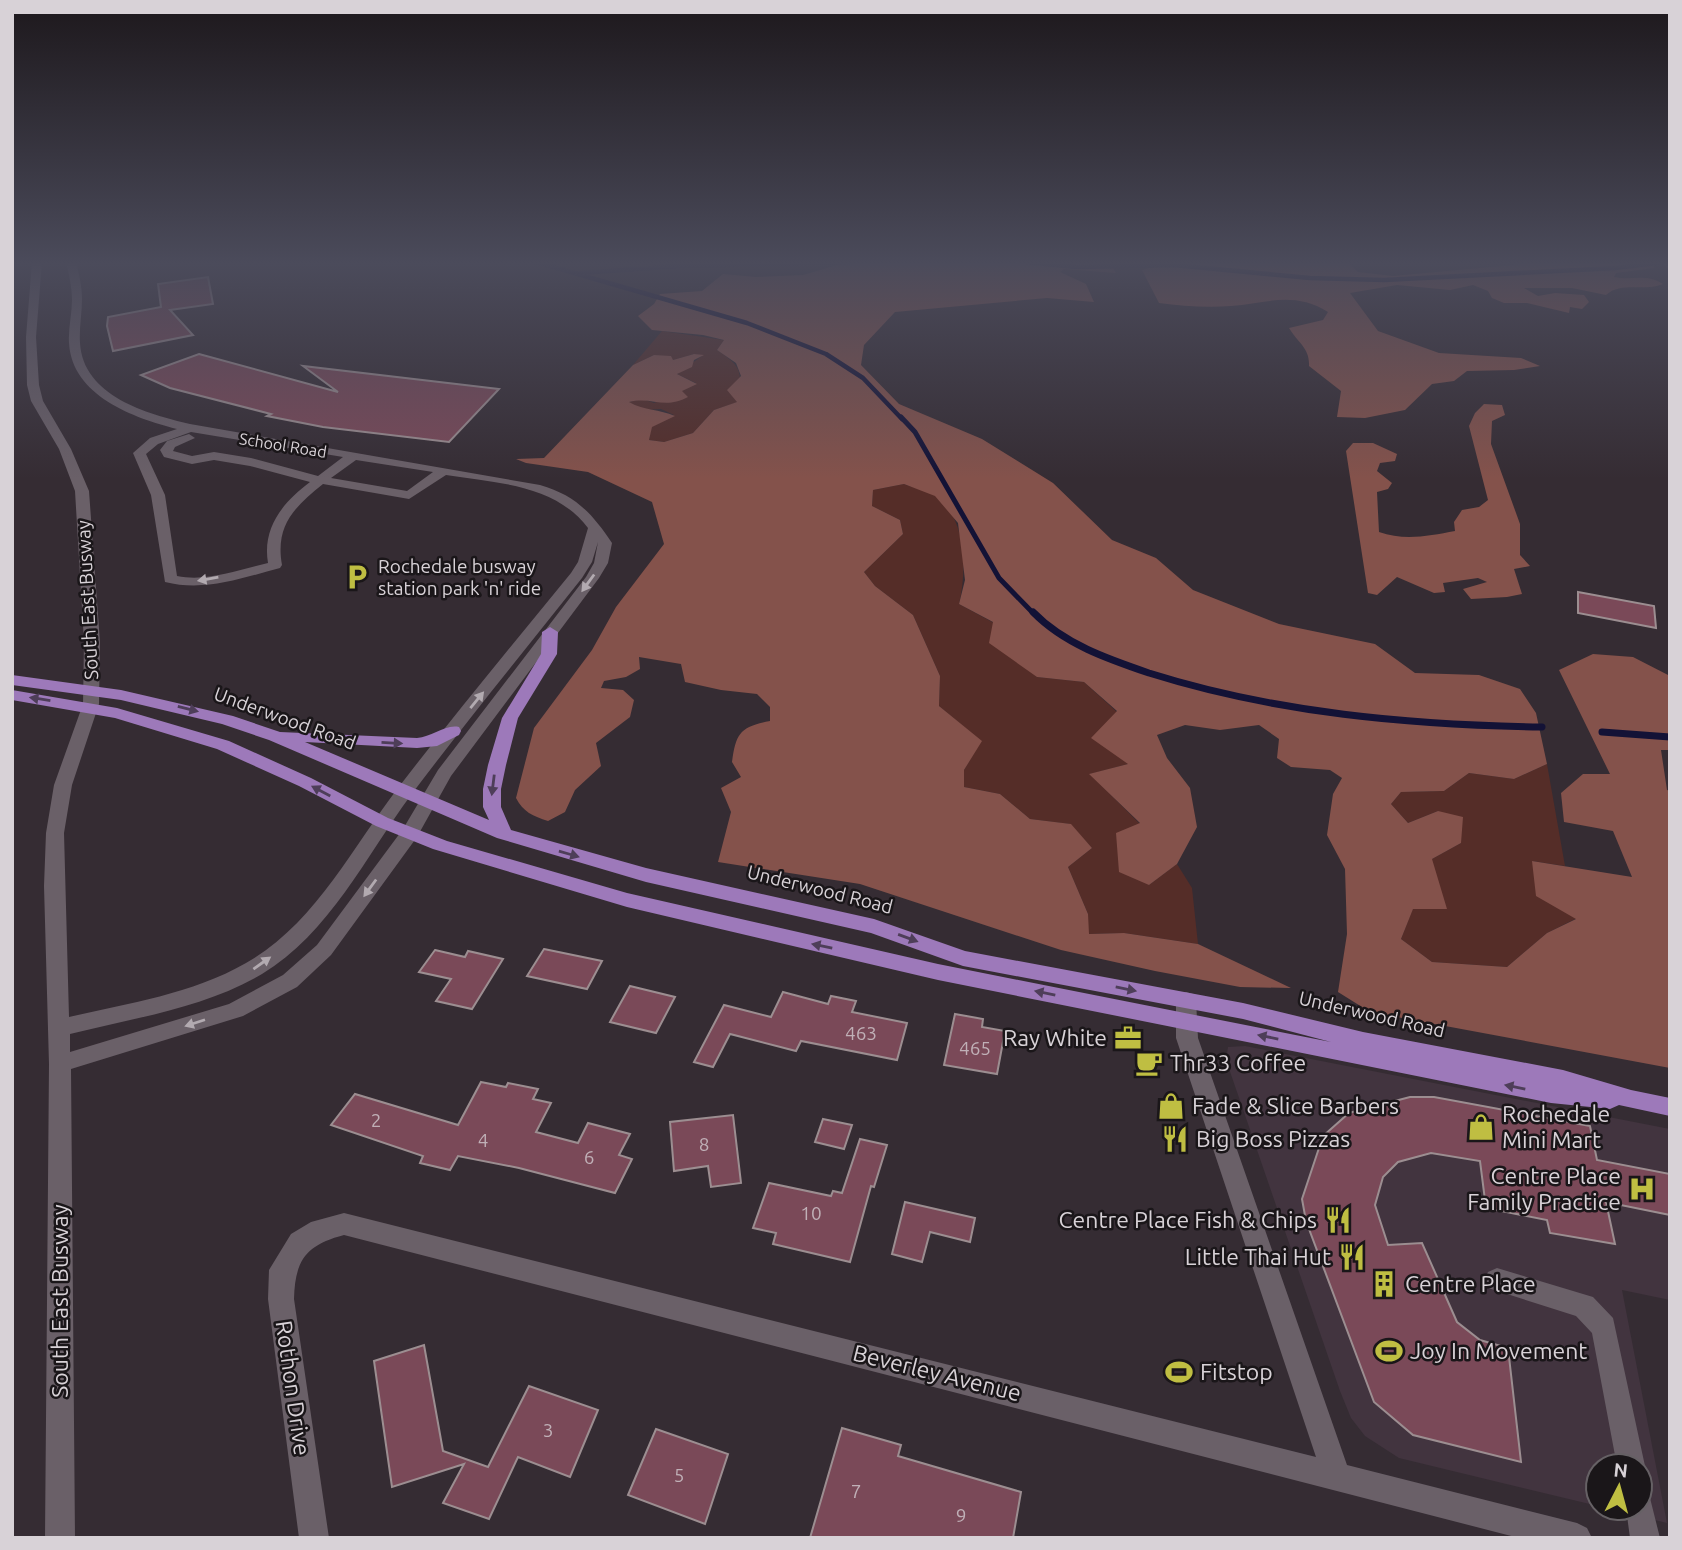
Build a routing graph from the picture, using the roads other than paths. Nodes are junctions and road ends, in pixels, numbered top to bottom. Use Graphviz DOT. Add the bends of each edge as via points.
graph roads {
  1 [pos="31,334"];
  2 [pos="74,334"];
  3 [pos="190,428"];
  4 [pos="216,433"];
  5 [pos="353,456"];
  6 [pos="443,471"];
  7 [pos="320,480"];
  8 [pos="595,528"];
  9 [pos="550,632"];
  10 [pos="12,680"];
  11 [pos="12,695"];
  12 [pos="453,731"];
  13 [pos="275,736"];
  14 [pos="404,791"];
  15 [pos="427,801"];
  16 [pos="382,822"];
  17 [pos="410,833"];
  18 [pos="503,834"];
  19 [pos="1185,1010"];
  20 [pos="58,1028"];
  21 [pos="60,1064"];
  22 [pos="1670,1107"];
  23 [pos="300,1242"];
  24 [pos="1497,1280"];
  25 [pos="1628,1452"];
  26 [pos="1336,1475"];
  27 [pos="60,1538"];
  28 [pos="314,1538"];
  29 [pos="1577,1538"];
  1 -- 20 [label="street, South East Busway" via="37,401 65,449 82,491 92,642 90,704 63,785 55,833"];
  2 -- 3 [label="street, School Road" via="76,356 106,396 138,412"];
  3 -- 4 [label="street, School Road"];
  7 -- 3 [label="street, one-way" via="281,519 270,547 275,565 195,582 170,579 158,495 139,453 154,441"];
  4 -- 5 [label="street, School Road"];
  4 -- 7 [label="street" via="179,440 166,450 192,460 214,456"];
  5 -- 6 [label="street, School Road"];
  5 -- 7 [label="street"];
  6 -- 7 [label="street" via="409,495"];
  6 -- 8 [label="street, School Road" via="547,491 587,514"];
  8 -- 9 [label="street, one-way" via="605,543 601,563"];
  12 -- 8 [label="street, one-way" via="577,575"];
  9 -- 15 [label="street"];
  9 -- 18 [label="main road, one-way" via="549,654 510,718 497,765 492,807"];
  10 -- 13 [label="main road, Underwood Road, one-way" via="186,708"];
  16 -- 11 [label="main road, Underwood Road, one-way" via="223,745 117,713"];
  13 -- 12 [label="main road, one-way" via="417,743"];
  12 -- 14 [label="street"];
  13 -- 14 [label="main road, Underwood Road"];
  14 -- 15 [label="main road, Underwood Road"];
  14 -- 16 [label="street"];
  15 -- 17 [label="street"];
  15 -- 18 [label="main road, Underwood Road"];
  16 -- 17 [label="main road, Underwood Road"];
  20 -- 16 [label="street, one-way" via="213,989 257,967 314,915"];
  19 -- 17 [label="main road, Underwood Road, one-way" via="938,972 761,933 541,876"];
  17 -- 21 [label="street, one-way" via="324,950 290,981 236,1010"];
  18 -- 19 [label="main road, Underwood Road, one-way" via="646,875 874,926 963,958"];
  19 -- 22 [label="main road, Underwood Road" via="1283,1019 1363,1041 1563,1079"];
  19 -- 26 [label="street" via="1187,1038"];
  20 -- 21 [label="street, South East Busway"];
  21 -- 27 [label="street, South East Busway"];
  23 -- 26 [label="street, Beverley Avenue" via="320,1230 344,1224 394,1235"];
  23 -- 28 [label="street, Rothon Drive" via="282,1269 281,1299"];
  24 -- 25 [label="street" via="1584,1306 1604,1327"];
  26 -- 29 [label="street, Beverley Avenue"];
}
